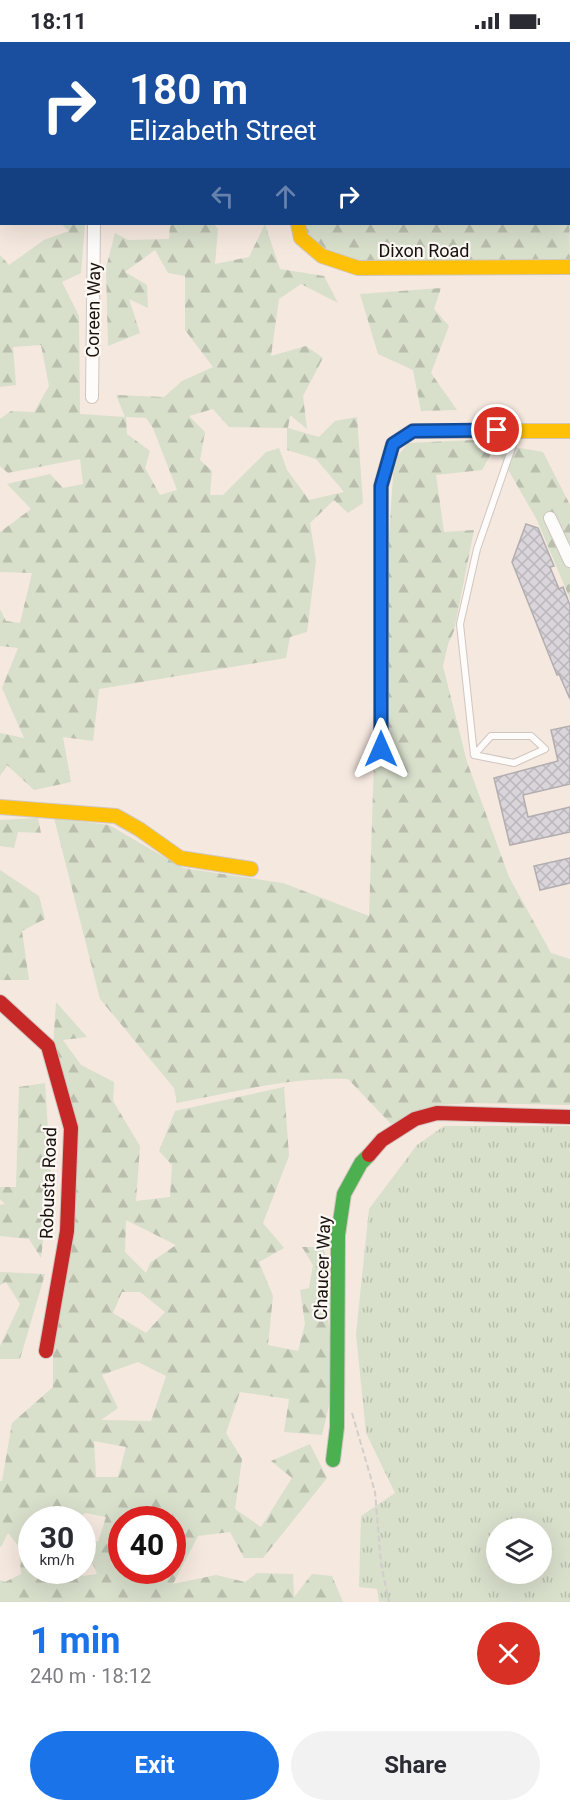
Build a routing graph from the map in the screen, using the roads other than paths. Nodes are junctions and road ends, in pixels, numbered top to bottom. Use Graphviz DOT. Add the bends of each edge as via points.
graph roads {
  1 [pos="94,225"];
  2 [pos="298,225"];
  3 [pos="570,267"];
  4 [pos="92,397"];
  5 [pos="518,430"];
  6 [pos="570,431"];
  7 [pos="550,518"];
  8 [pos="570,561"];
  9 [pos="381,749"];
  10 [pos="474,754"];
  11 [pos="0,807"];
  12 [pos="251,870"];
  13 [pos="0,1002"];
  14 [pos="570,1117"];
  15 [pos="46,1351"];
  16 [pos="333,1460"];
  1 -- 4 [label="street, Coreen Way"];
  2 -- 3 [label="street, Dixon Road" via="301,238 322,256 358,268"];
  5 -- 6 [label="street"];
  5 -- 9 [label="street" via="413,431 393,444 381,486"];
  5 -- 10 [label="lane" via="477,549 460,624"];
  7 -- 8 [label="street"];
  10 -- 10 [label="lane" via="514,763 545,749 531,736 491,736"];
  11 -- 12 [label="street" via="116,816 180,858"];
  13 -- 15 [label="street, Robusta Road" via="48,1046 71,1128 67,1231"];
  14 -- 16 [label="street, Chaucer Way" via="437,1113 415,1119 382,1140 360,1163 344,1194 338,1235 337,1427"];
}
